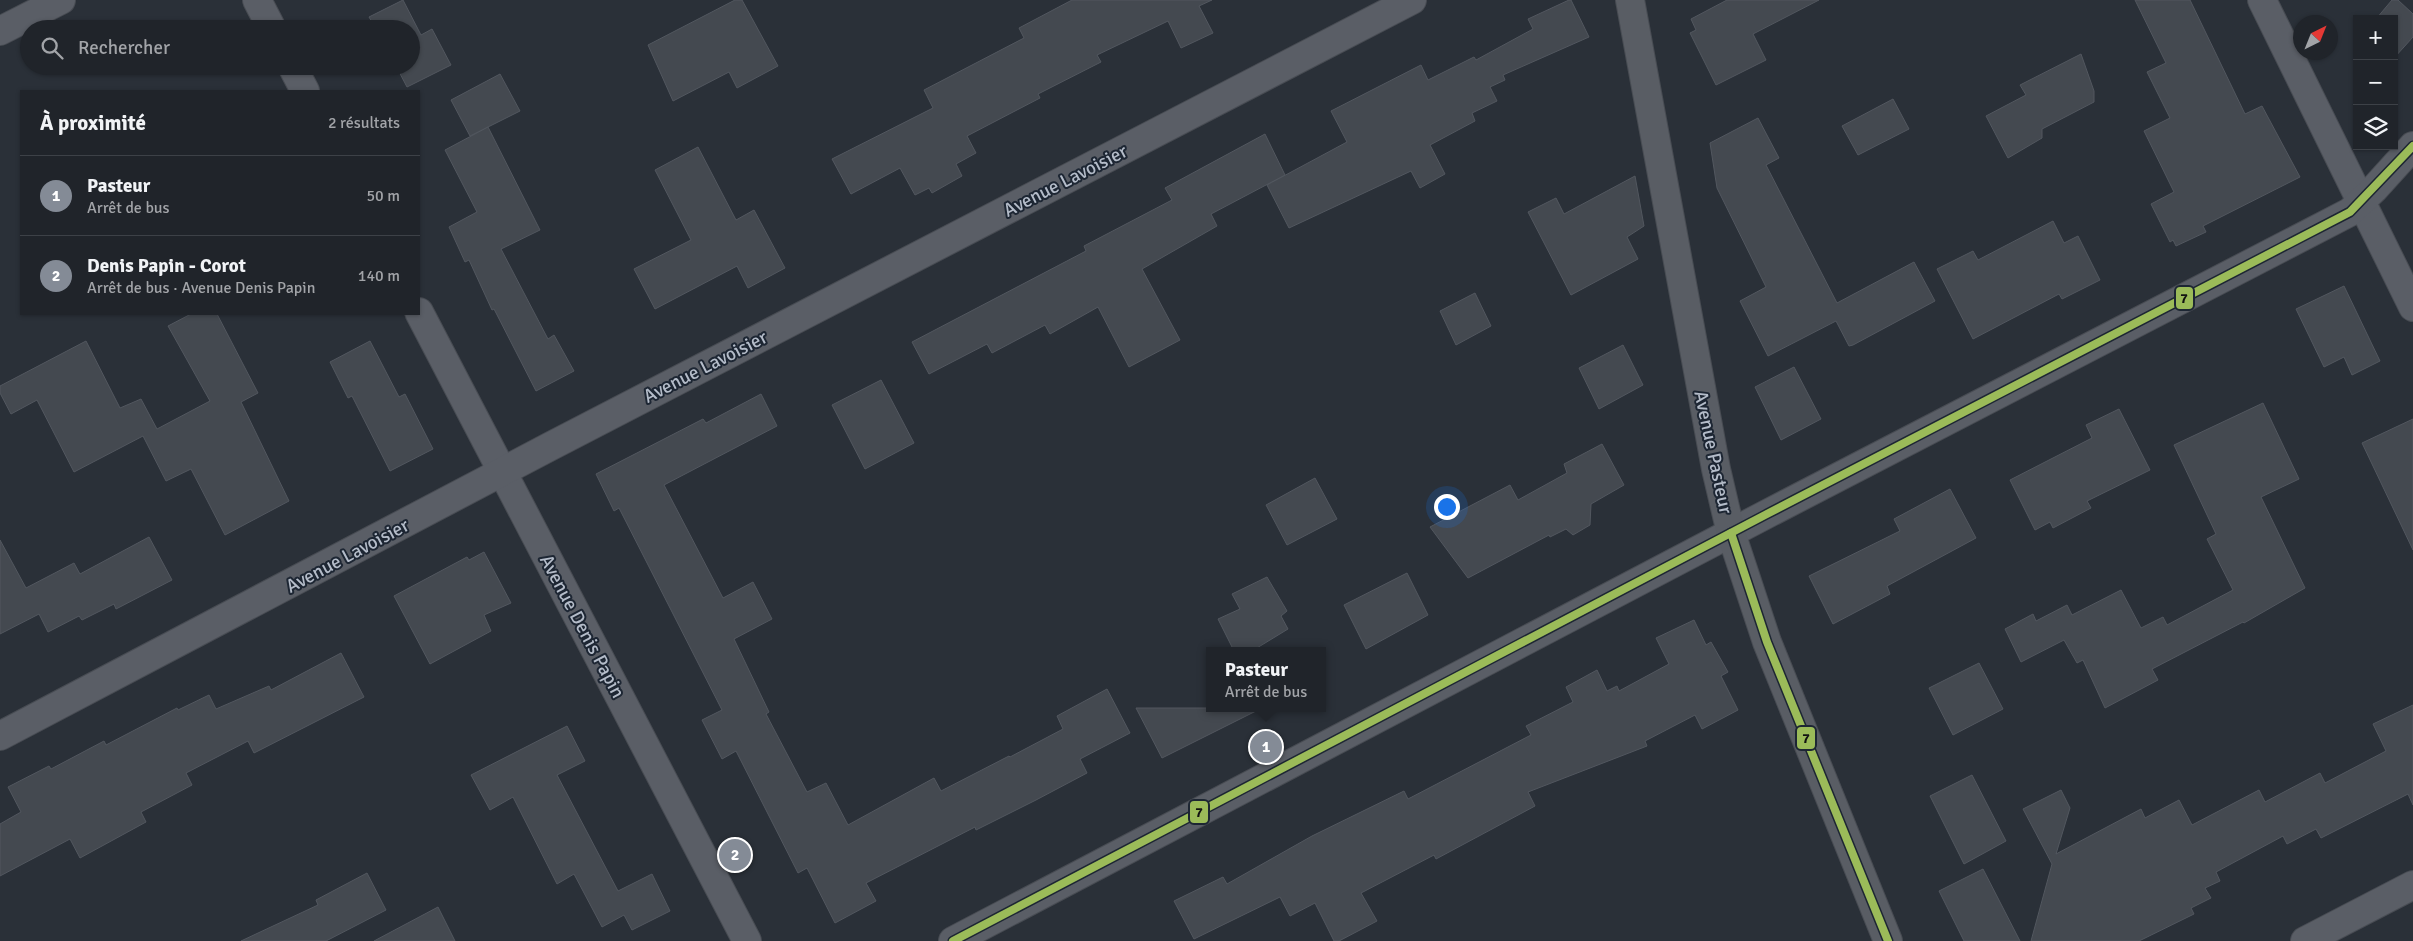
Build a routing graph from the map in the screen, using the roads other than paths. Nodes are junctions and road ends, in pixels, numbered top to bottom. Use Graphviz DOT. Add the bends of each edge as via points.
graph roads {
  1 [pos="61,0"];
  2 [pos="257,0"];
  3 [pos="1412,0"];
  4 [pos="1630,0"];
  5 [pos="2262,0"];
  6 [pos="23,20"];
  7 [pos="267,20"];
  8 [pos="20,22"];
  9 [pos="0,32"];
  10 [pos="297,75"];
  11 [pos="304,90"];
  12 [pos="2413,146"];
  13 [pos="2362,202"];
  14 [pos="2413,307"];
  15 [pos="420,314"];
  16 [pos="503,473"];
  17 [pos="1731,533"];
  18 [pos="0,736"];
  19 [pos="2413,885"];
  20 [pos="747,941"];
  21 [pos="953,941"];
  22 [pos="1888,941"];
  23 [pos="2305,941"];
  1 -- 6 [label="street"];
  2 -- 7 [label="street"];
  3 -- 16 [label="street, Avenue Lavoisier"];
  4 -- 17 [label="street, Avenue Pasteur" via="1714,459"];
  5 -- 13 [label="street"];
  8 -- 9 [label="street"];
  10 -- 11 [label="street"];
  12 -- 13 [label="street"];
  13 -- 14 [label="street"];
  13 -- 17 [label="street" via="2329,224"];
  15 -- 16 [label="street, Avenue Denis Papin"];
  16 -- 18 [label="street, Avenue Lavoisier"];
  16 -- 20 [label="street, Avenue Denis Papin"];
  17 -- 21 [label="street"];
  17 -- 22 [label="street, Avenue Pasteur" via="1767,642"];
  19 -- 23 [label="street"];
}
